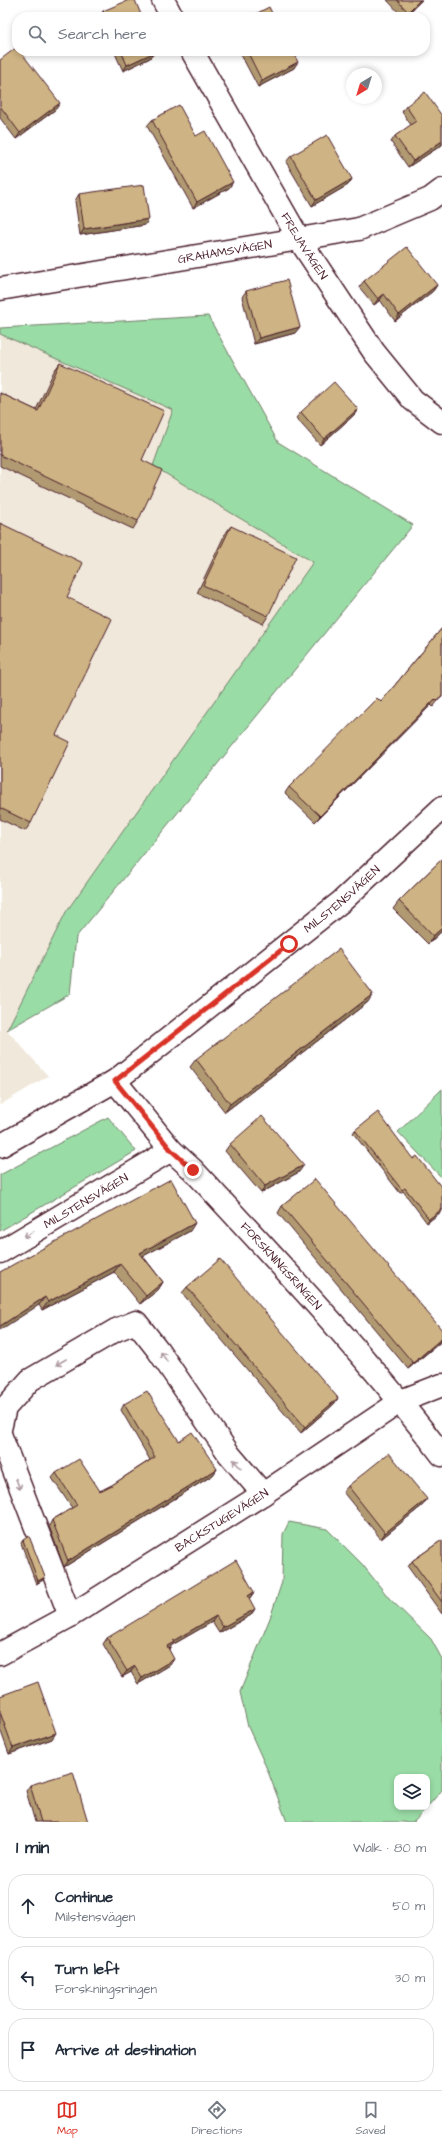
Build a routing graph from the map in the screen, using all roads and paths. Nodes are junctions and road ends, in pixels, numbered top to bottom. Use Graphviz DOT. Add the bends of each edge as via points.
graph roads {
  1 [pos="163,0"];
  2 [pos="169,12"];
  3 [pos="195,56"];
  4 [pos="442,190"];
  5 [pos="299,239"];
  6 [pos="0,289"];
  7 [pos="442,422"];
  8 [pos="442,808"];
  9 [pos="115,1081"];
  10 [pos="0,1146"];
  11 [pos="171,1150"];
  12 [pos="0,1252"];
  13 [pos="442,1385"];
  14 [pos="401,1401"];
  15 [pos="0,1429"];
  16 [pos="0,1434"];
  17 [pos="442,1455"];
  18 [pos="263,1494"];
  19 [pos="70,1616"];
  20 [pos="0,1654"];
  1 -- 2 [label="street"];
  3 -- 5 [label="street, FREJAVÄGEN"];
  4 -- 5 [label="street, GRAHAMSVÄGEN" via="430,199 359,228"];
  5 -- 6 [label="street, GRAHAMSVÄGEN"];
  5 -- 7 [label="street, FREJAVÄGEN" via="374,352 413,400"];
  8 -- 9 [label="street, MILSTENSVÄGEN" via="342,901"];
  9 -- 10 [label="street, MILSTENSVÄGEN"];
  9 -- 11 [label="street, FORSKNINGSRINGEN"];
  11 -- 12 [label="street, MILSTENSVÄGEN, one-way"];
  11 -- 14 [label="street, FORSKNINGSRINGEN" via="193,1170 325,1312"];
  13 -- 14 [label="street, BACKSTUGEVÄGEN"];
  14 -- 17 [label="street, FORSKNINGSRINGEN"];
  14 -- 18 [label="street, BACKSTUGEVÄGEN"];
  18 -- 15 [label="street, one-way" via="229,1454 136,1322 116,1330 30,1380 5,1408"];
  16 -- 19 [label="street, one-way"];
  18 -- 19 [label="street, BACKSTUGEVÄGEN"];
  19 -- 20 [label="street, BACKSTUGEVÄGEN"];
}
